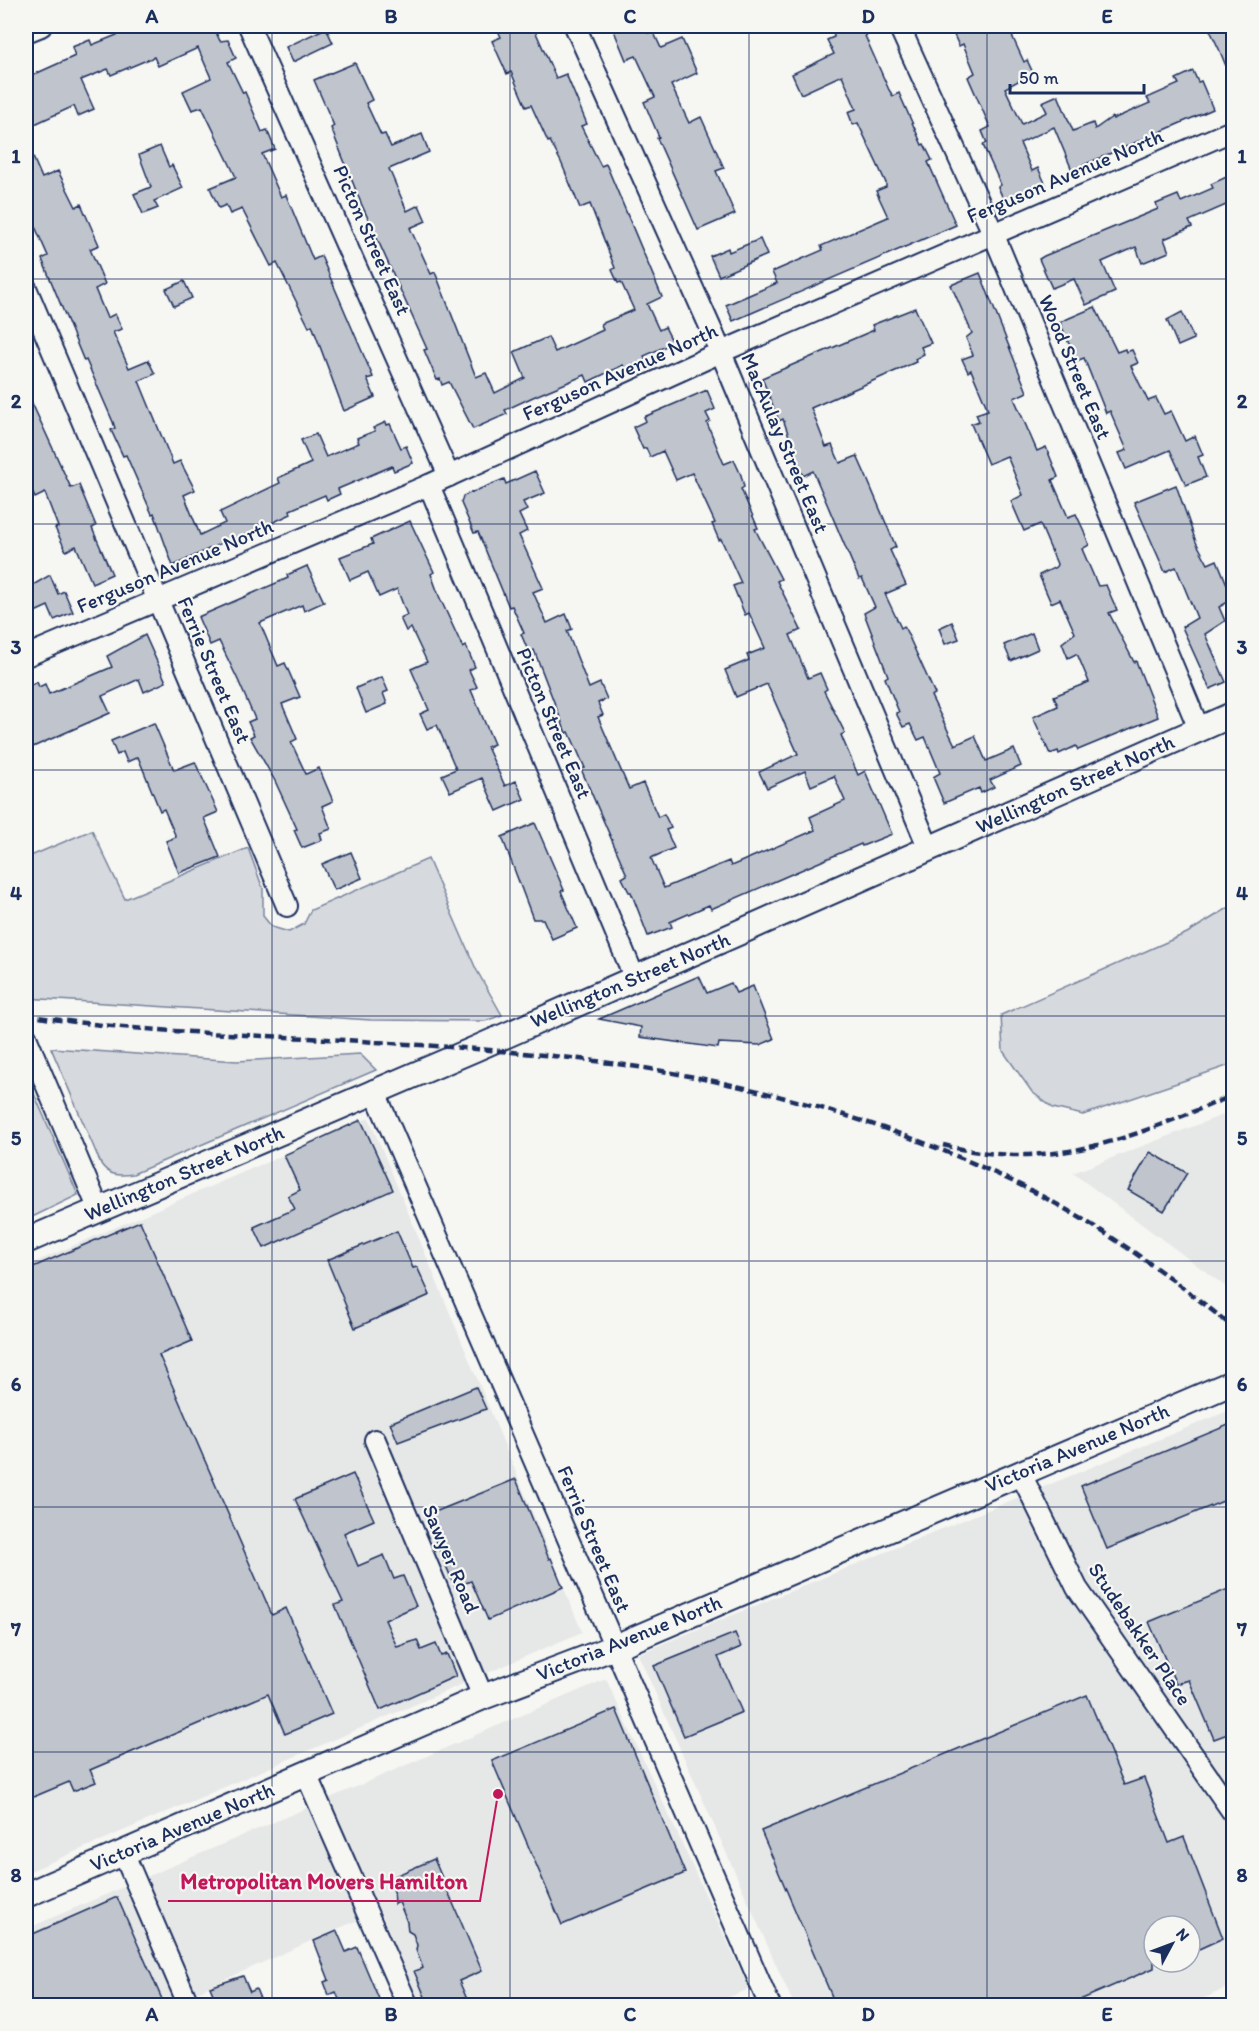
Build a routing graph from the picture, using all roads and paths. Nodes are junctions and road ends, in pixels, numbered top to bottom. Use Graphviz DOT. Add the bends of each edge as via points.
graph roads {
  1 [pos="40,26"];
  2 [pos="249,26"];
  3 [pos="575,26"];
  4 [pos="899,26"];
  5 [pos="26,32"];
  6 [pos="1233,130"];
  7 [pos="993,233"];
  8 [pos="26,288"];
  9 [pos="721,352"];
  10 [pos="449,476"];
  11 [pos="429,485"];
  12 [pos="158,598"];
  13 [pos="26,656"];
  14 [pos="1233,714"];
  15 [pos="1199,729"];
  16 [pos="929,849"];
  17 [pos="287,906"];
  18 [pos="635,979"];
  19 [pos="26,1037"];
  20 [pos="374,1090"];
  21 [pos="99,1210"];
  22 [pos="26,1241"];
  23 [pos="1233,1382"];
  24 [pos="375,1440"];
  25 [pos="1020,1472"];
  26 [pos="615,1647"];
  27 [pos="483,1697"];
  28 [pos="306,1774"];
  29 [pos="1233,1814"];
  30 [pos="123,1852"];
  31 [pos="26,1895"];
  32 [pos="189,2006"];
  33 [pos="408,2006"];
  34 [pos="770,2006"];
  1 -- 5 [label="street"];
  2 -- 10 [label="street, Picton Street East"];
  3 -- 9 [label="street, MacAulay Street East"];
  4 -- 7 [label="street, Wood Street East"];
  6 -- 7 [label="street, Ferguson Avenue North"];
  7 -- 9 [label="street, Ferguson Avenue North"];
  7 -- 15 [label="street, Wood Street East"];
  8 -- 12 [label="street, Ferrie Street East"];
  9 -- 10 [label="street, Ferguson Avenue North"];
  9 -- 16 [label="street, MacAulay Street East"];
  10 -- 11 [label="street, Ferguson Avenue North"];
  11 -- 12 [label="street, Ferguson Avenue North"];
  11 -- 18 [label="street, Picton Street East"];
  12 -- 13 [label="street, Ferguson Avenue North"];
  12 -- 17 [label="street, Ferrie Street East"];
  14 -- 15 [label="main road, Wellington Street North"];
  15 -- 16 [label="main road, Wellington Street North"];
  16 -- 18 [label="main road, Wellington Street North"];
  18 -- 20 [label="main road, Wellington Street North"];
  19 -- 21 [label="street"];
  20 -- 21 [label="main road, Wellington Street North"];
  20 -- 26 [label="street, Ferrie Street East"];
  21 -- 22 [label="main road, Wellington Street North"];
  23 -- 25 [label="main road, Victoria Avenue North"];
  24 -- 27 [label="street, Sawyer Road"];
  25 -- 26 [label="main road, Victoria Avenue North"];
  25 -- 29 [label="street, Studebakker Place" via="1077,1588"];
  26 -- 27 [label="main road, Victoria Avenue North"];
  26 -- 34 [label="street, Ferrie Street East"];
  27 -- 28 [label="main road, Victoria Avenue North"];
  28 -- 30 [label="main road, Victoria Avenue North"];
  28 -- 33 [label="street"];
  30 -- 31 [label="main road, Victoria Avenue North"];
  30 -- 32 [label="street"];
}
